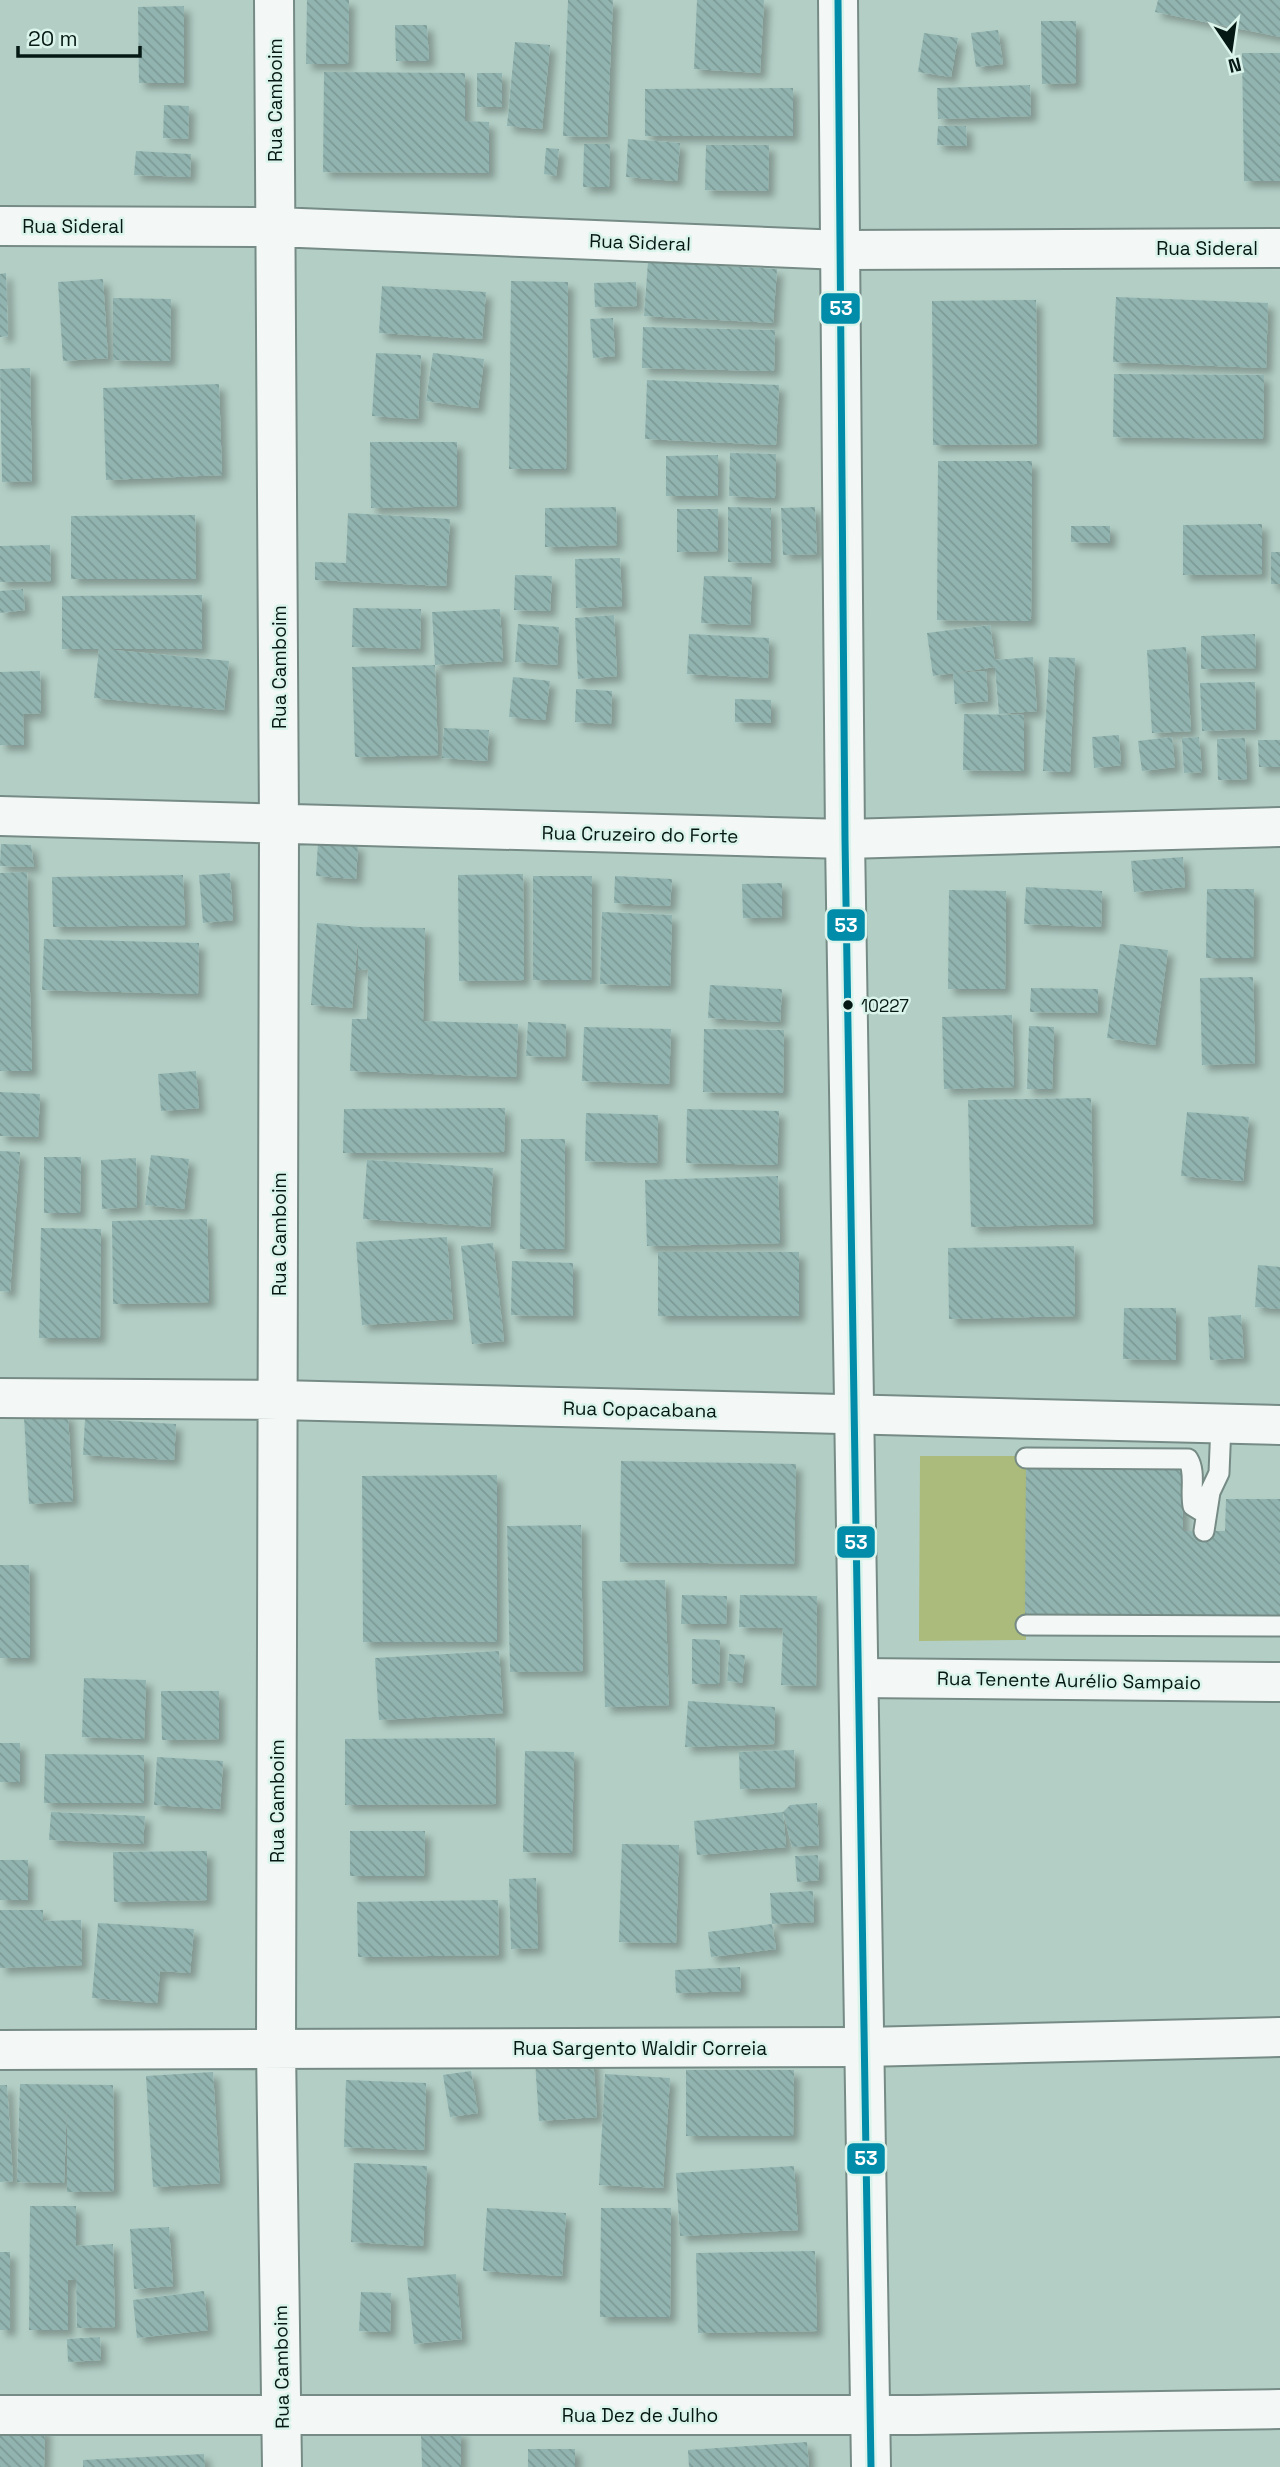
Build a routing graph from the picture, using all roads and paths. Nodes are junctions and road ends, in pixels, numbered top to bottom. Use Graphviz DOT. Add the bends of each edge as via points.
graph roads {
  1 [pos="274,0"];
  2 [pos="838,0"];
  3 [pos="0,226"];
  4 [pos="276,227"];
  5 [pos="1280,248"];
  6 [pos="842,250"];
  7 [pos="0,816"];
  8 [pos="279,825"];
  9 [pos="1280,827"];
  10 [pos="845,839"];
  11 [pos="0,1398"];
  12 [pos="279,1400"];
  13 [pos="855,1413"];
  14 [pos="1222,1424"];
  15 [pos="1280,1425"];
  16 [pos="1026,1458"];
  17 [pos="1026,1625"];
  18 [pos="1280,1626"];
  19 [pos="859,1678"];
  20 [pos="1280,1682"];
  21 [pos="1280,2037"];
  22 [pos="864,2047"];
  23 [pos="276,2049"];
  24 [pos="0,2050"];
  25 [pos="1280,2409"];
  26 [pos="0,2415"];
  27 [pos="281,2415"];
  28 [pos="871,2415"];
  29 [pos="282,2467"];
  30 [pos="872,2467"];
  1 -- 4 [label="street, Rua Camboim"];
  2 -- 6 [label="street"];
  3 -- 4 [label="street, Rua Sideral"];
  4 -- 6 [label="street, Rua Sideral"];
  4 -- 8 [label="street, Rua Camboim"];
  5 -- 6 [label="street, Rua Sideral"];
  6 -- 10 [label="street"];
  7 -- 8 [label="street, Rua Cruzeiro do Forte"];
  8 -- 10 [label="street, Rua Cruzeiro do Forte"];
  8 -- 12 [label="street, Rua Camboim"];
  9 -- 10 [label="street, Rua Cruzeiro do Forte"];
  10 -- 13 [label="street"];
  11 -- 12 [label="street, Rua Copacabana"];
  12 -- 13 [label="street, Rua Copacabana"];
  12 -- 23 [label="street, Rua Camboim"];
  13 -- 14 [label="street, Rua Copacabana"];
  13 -- 19 [label="street"];
  14 -- 15 [label="street, Rua Copacabana"];
  14 -- 16 [label="lane" via="1219,1473 1205,1522 1193,1506 1193,1467 1188,1458"];
  17 -- 18 [label="lane"];
  19 -- 20 [label="street, Rua Tenente Aurélio Sampaio"];
  19 -- 22 [label="street"];
  21 -- 22 [label="street, Rua Sargento Waldir Correia"];
  22 -- 23 [label="street, Rua Sargento Waldir Correia"];
  22 -- 28 [label="street"];
  23 -- 24 [label="street, Rua Sargento Waldir Correia"];
  23 -- 27 [label="street, Rua Camboim"];
  25 -- 28 [label="street, Rua Dez de Julho"];
  26 -- 27 [label="street, Rua Dez de Julho"];
  27 -- 28 [label="street, Rua Dez de Julho"];
  27 -- 29 [label="street, Rua Camboim"];
  28 -- 30 [label="street"];
}
